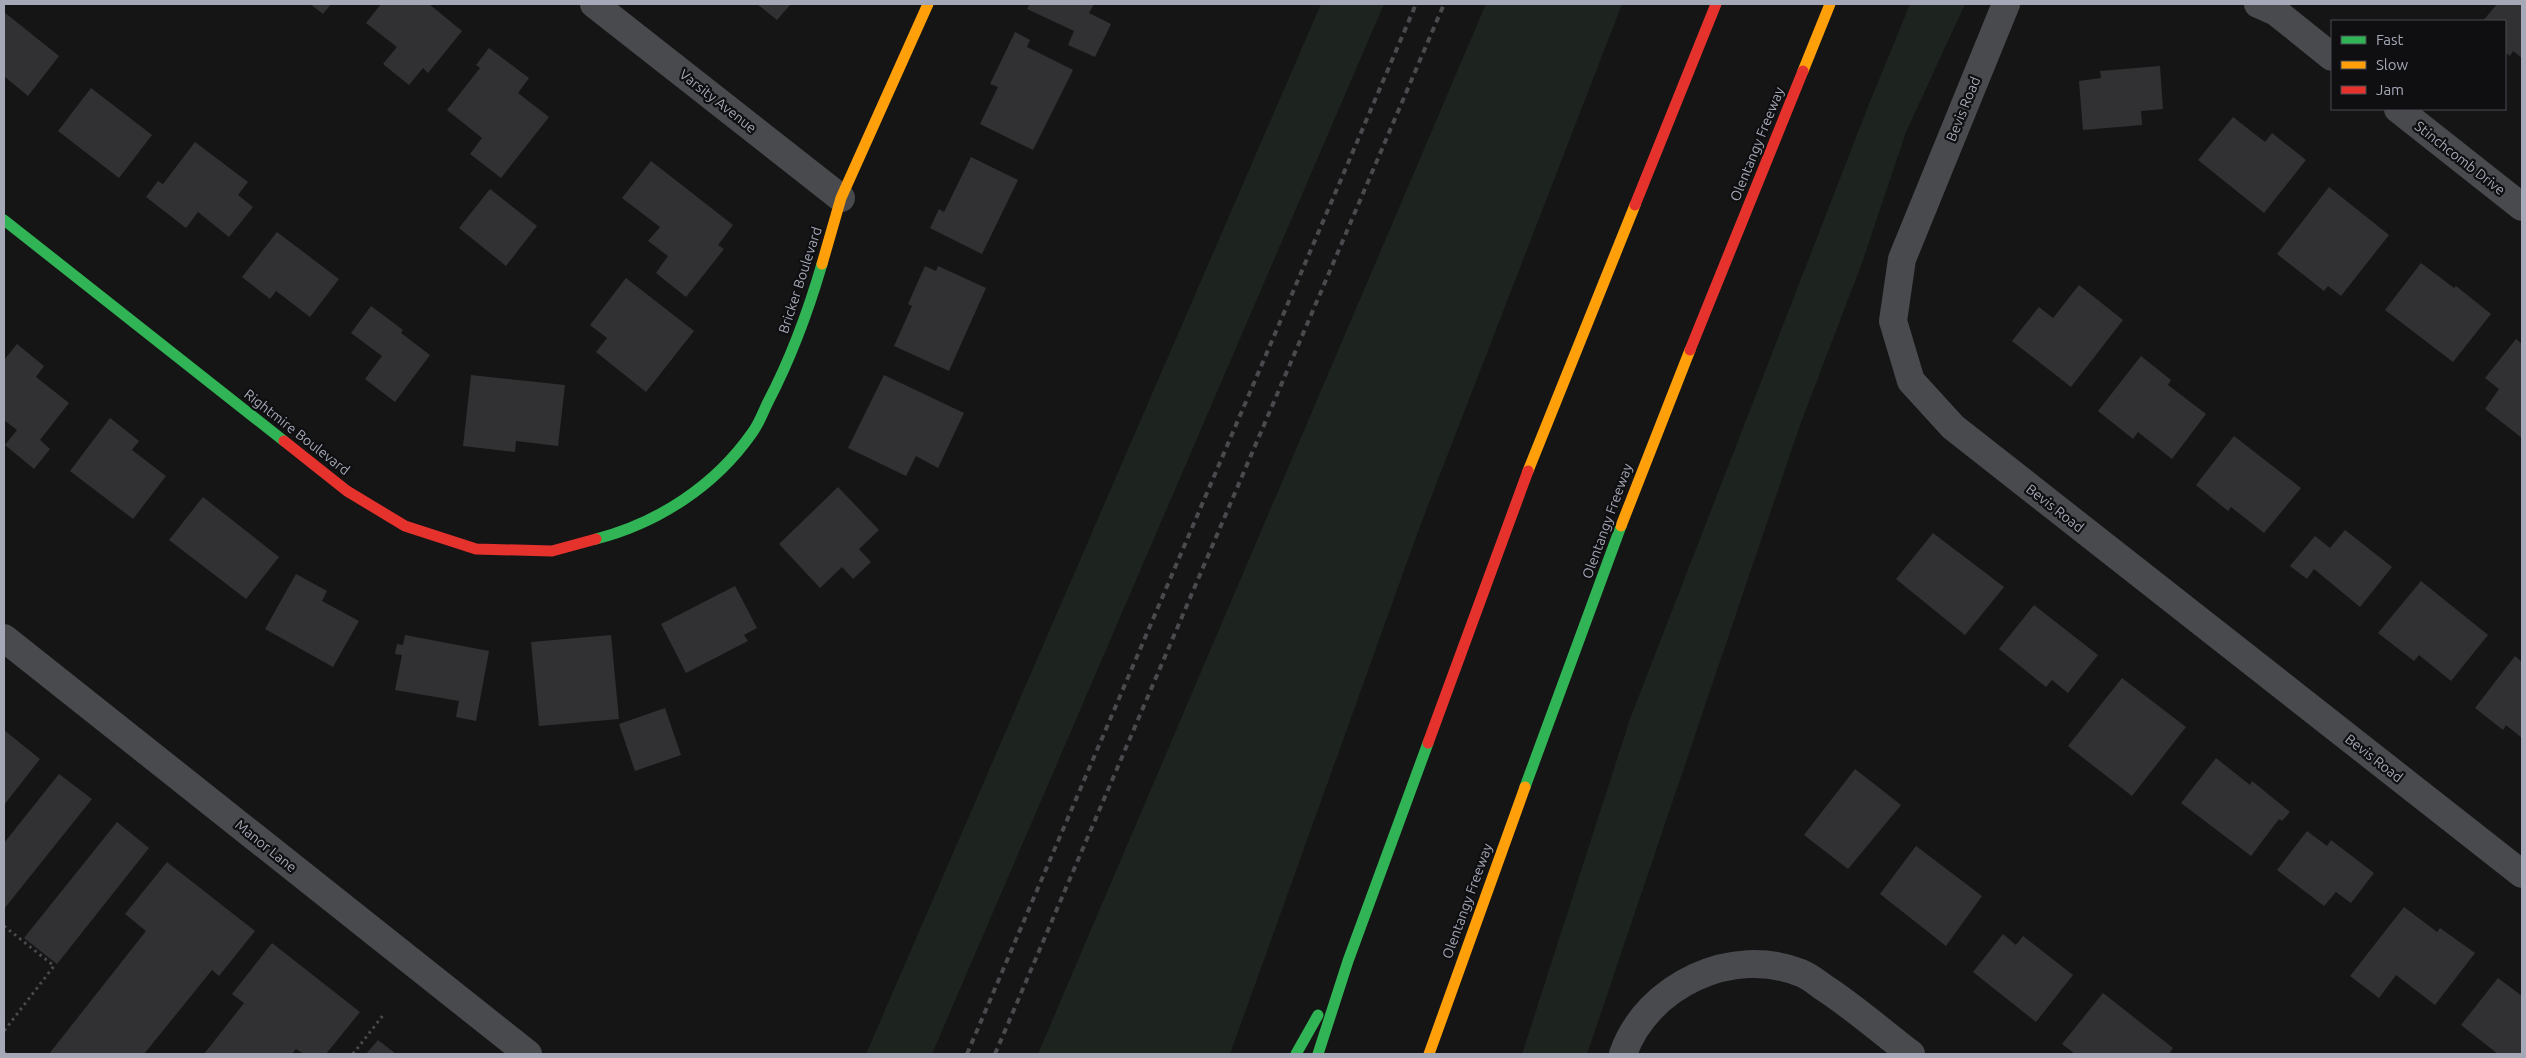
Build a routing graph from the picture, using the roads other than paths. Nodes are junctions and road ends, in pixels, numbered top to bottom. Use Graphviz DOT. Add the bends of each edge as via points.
graph roads {
  1 [pos="594,4"];
  2 [pos="928,4"];
  3 [pos="1716,4"];
  4 [pos="1830,4"];
  5 [pos="2006,4"];
  6 [pos="2258,4"];
  7 [pos="2331,56"];
  8 [pos="2399,110"];
  9 [pos="841,198"];
  10 [pos="2522,207"];
  11 [pos="4,220"];
  12 [pos="616,534"];
  13 [pos="4,638"];
  14 [pos="2522,874"];
  15 [pos="1348,961"];
  16 [pos="1448,996"];
  17 [pos="528,1054"];
  18 [pos="1296,1054"];
  19 [pos="1318,1054"];
  20 [pos="1429,1054"];
  21 [pos="1435,1054"];
  22 [pos="1623,1054"];
  23 [pos="1911,1054"];
  1 -- 9 [label="street, Varsity Avenue"];
  2 -- 9 [label="main road, Bricker Boulevard"];
  3 -- 15 [label="main road" via="1539,440"];
  4 -- 16 [label="main road, Olentangy Freeway" via="1638,478"];
  5 -- 14 [label="street, Bevis Road" via="1902,259 1893,321 1911,381 1952,427"];
  6 -- 7 [label="street" via="2276,12"];
  8 -- 10 [label="street, Stinchcomb Drive"];
  9 -- 12 [label="main road, Bricker Boulevard" via="808,311 777,385 752,432 714,478 666,511"];
  11 -- 12 [label="main road, Rightmire Boulevard" via="347,491 405,526 476,549 552,551"];
  13 -- 17 [label="street, Manor Lane"];
  15 -- 18 [label="main road"];
  15 -- 19 [label="main road"];
  16 -- 20 [label="main road, Olentangy Freeway"];
  16 -- 21 [label="main road"];
  22 -- 23 [label="street" via="1645,1017 1668,992 1708,972 1734,965 1768,963 1802,973"];
}
